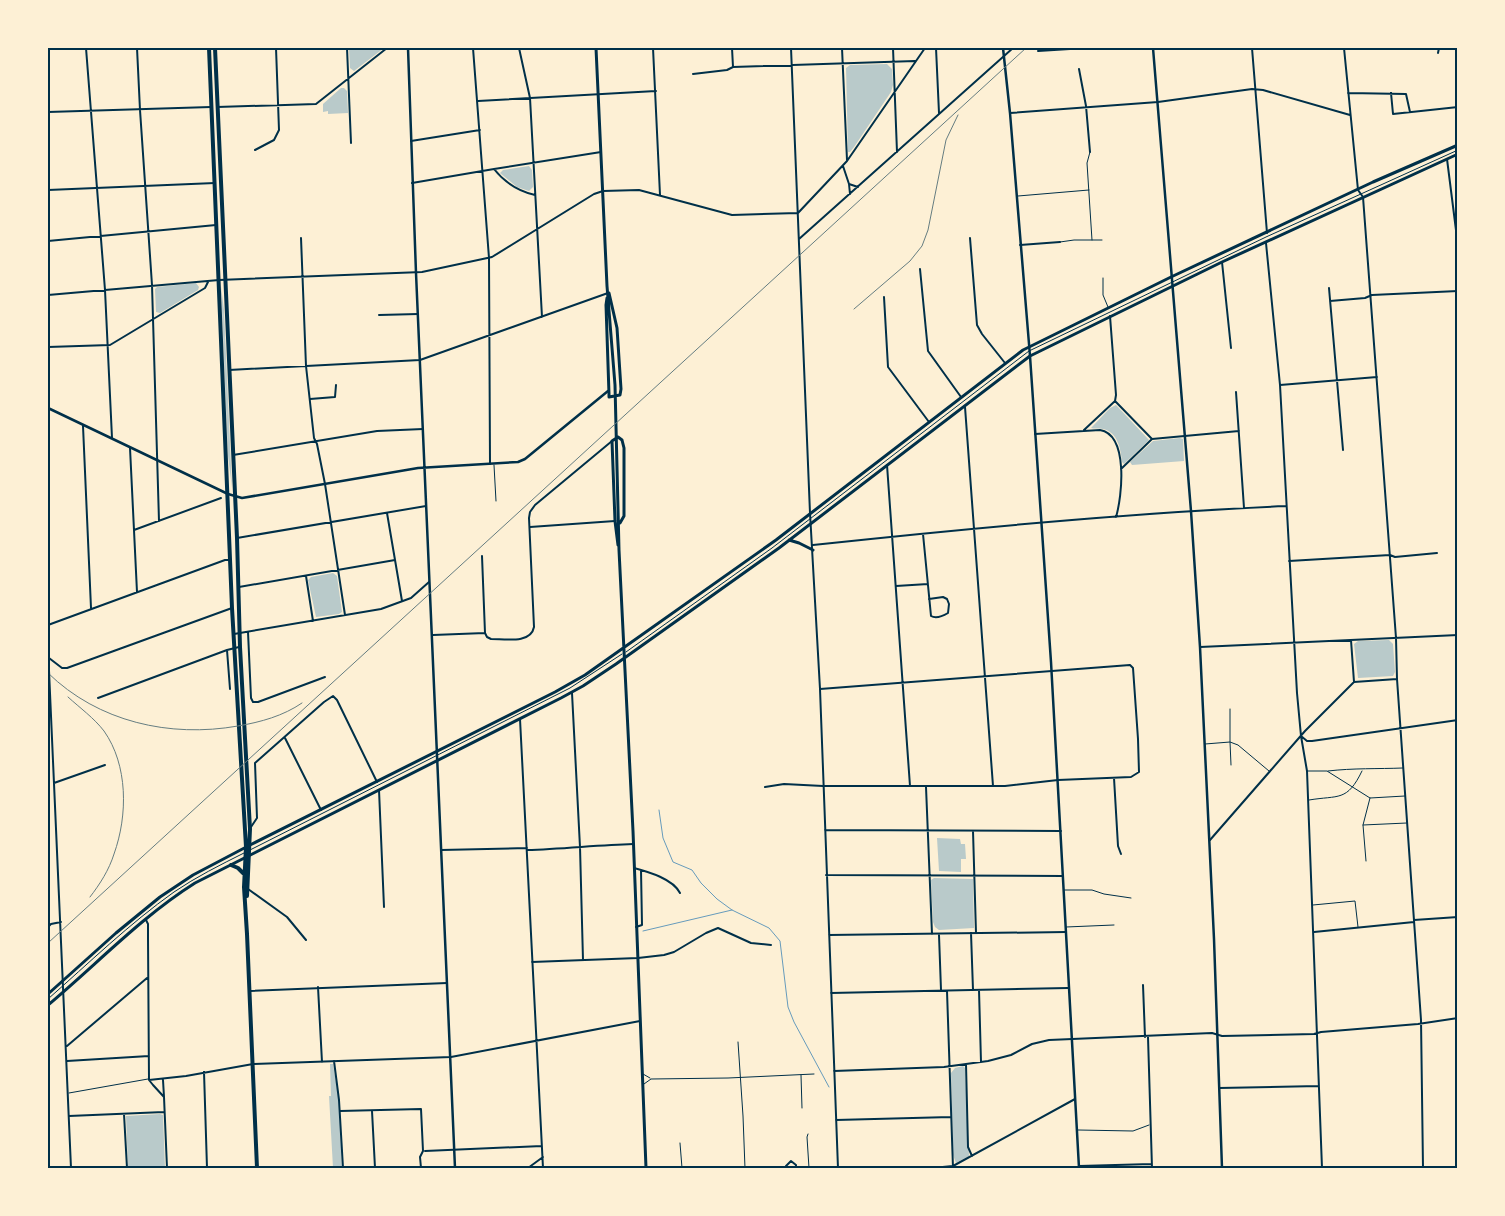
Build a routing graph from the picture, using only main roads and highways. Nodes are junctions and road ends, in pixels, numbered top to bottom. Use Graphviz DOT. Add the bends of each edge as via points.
graph roads {
  1 [pos="209,48"];
  2 [pos="215,48"];
  3 [pos="596,48"];
  4 [pos="1458,146"];
  5 [pos="1458,154"];
  6 [pos="1172,282"];
  7 [pos="607,286"];
  8 [pos="608,294"];
  9 [pos="619,524"];
  10 [pos="788,540"];
  11 [pos="813,547"];
  12 [pos="619,550"];
  13 [pos="238,647"];
  14 [pos="624,648"];
  15 [pos="625,658"];
  16 [pos="437,756"];
  17 [pos="248,851"];
  18 [pos="231,864"];
  19 [pos="244,874"];
  20 [pos="246,916"];
  21 [pos="48,994"];
  22 [pos="48,1005"];
  23 [pos="257,1168"];
  24 [pos="646,1168"];
  1 -- 13 [label="main road" via="232,608"];
  2 -- 13 [label="main road" via="237,538"];
  3 -- 7 [label="main road"];
  4 -- 6 [label="main road" via="1266,232"];
  5 -- 6 [label="main road"];
  6 -- 10 [label="main road" via="1030,356"];
  6 -- 14 [label="main road" via="1109,308 1005,363 776,540"];
  7 -- 8 [label="main road"];
  7 -- 8 [label="main road" via="617,328 621,389 618,396 609,397"];
  8 -- 9 [label="main road" via="615,385"];
  9 -- 12 [label="main road"];
  9 -- 12 [label="main road" via="624,516 624,448 621,438 616,437 612,441 614,521"];
  10 -- 11 [label="main road"];
  10 -- 15 [label="main road"];
  12 -- 14 [label="main road"];
  13 -- 17 [label="main road"];
  13 -- 17 [label="main road" via="250,829"];
  14 -- 15 [label="main road"];
  14 -- 16 [label="main road" via="568,685"];
  15 -- 16 [label="main road" via="572,692"];
  15 -- 24 [label="main road"];
  16 -- 17 [label="main road" via="321,810"];
  16 -- 17 [label="main road" via="379,790"];
  17 -- 18 [label="main road"];
  17 -- 19 [label="main road"];
  17 -- 20 [label="main road"];
  17 -- 21 [label="main road" via="193,875 160,898"];
  18 -- 19 [label="main road"];
  18 -- 22 [label="main road" via="182,891 145,919"];
  19 -- 20 [label="main road"];
  20 -- 23 [label="main road"];
}
